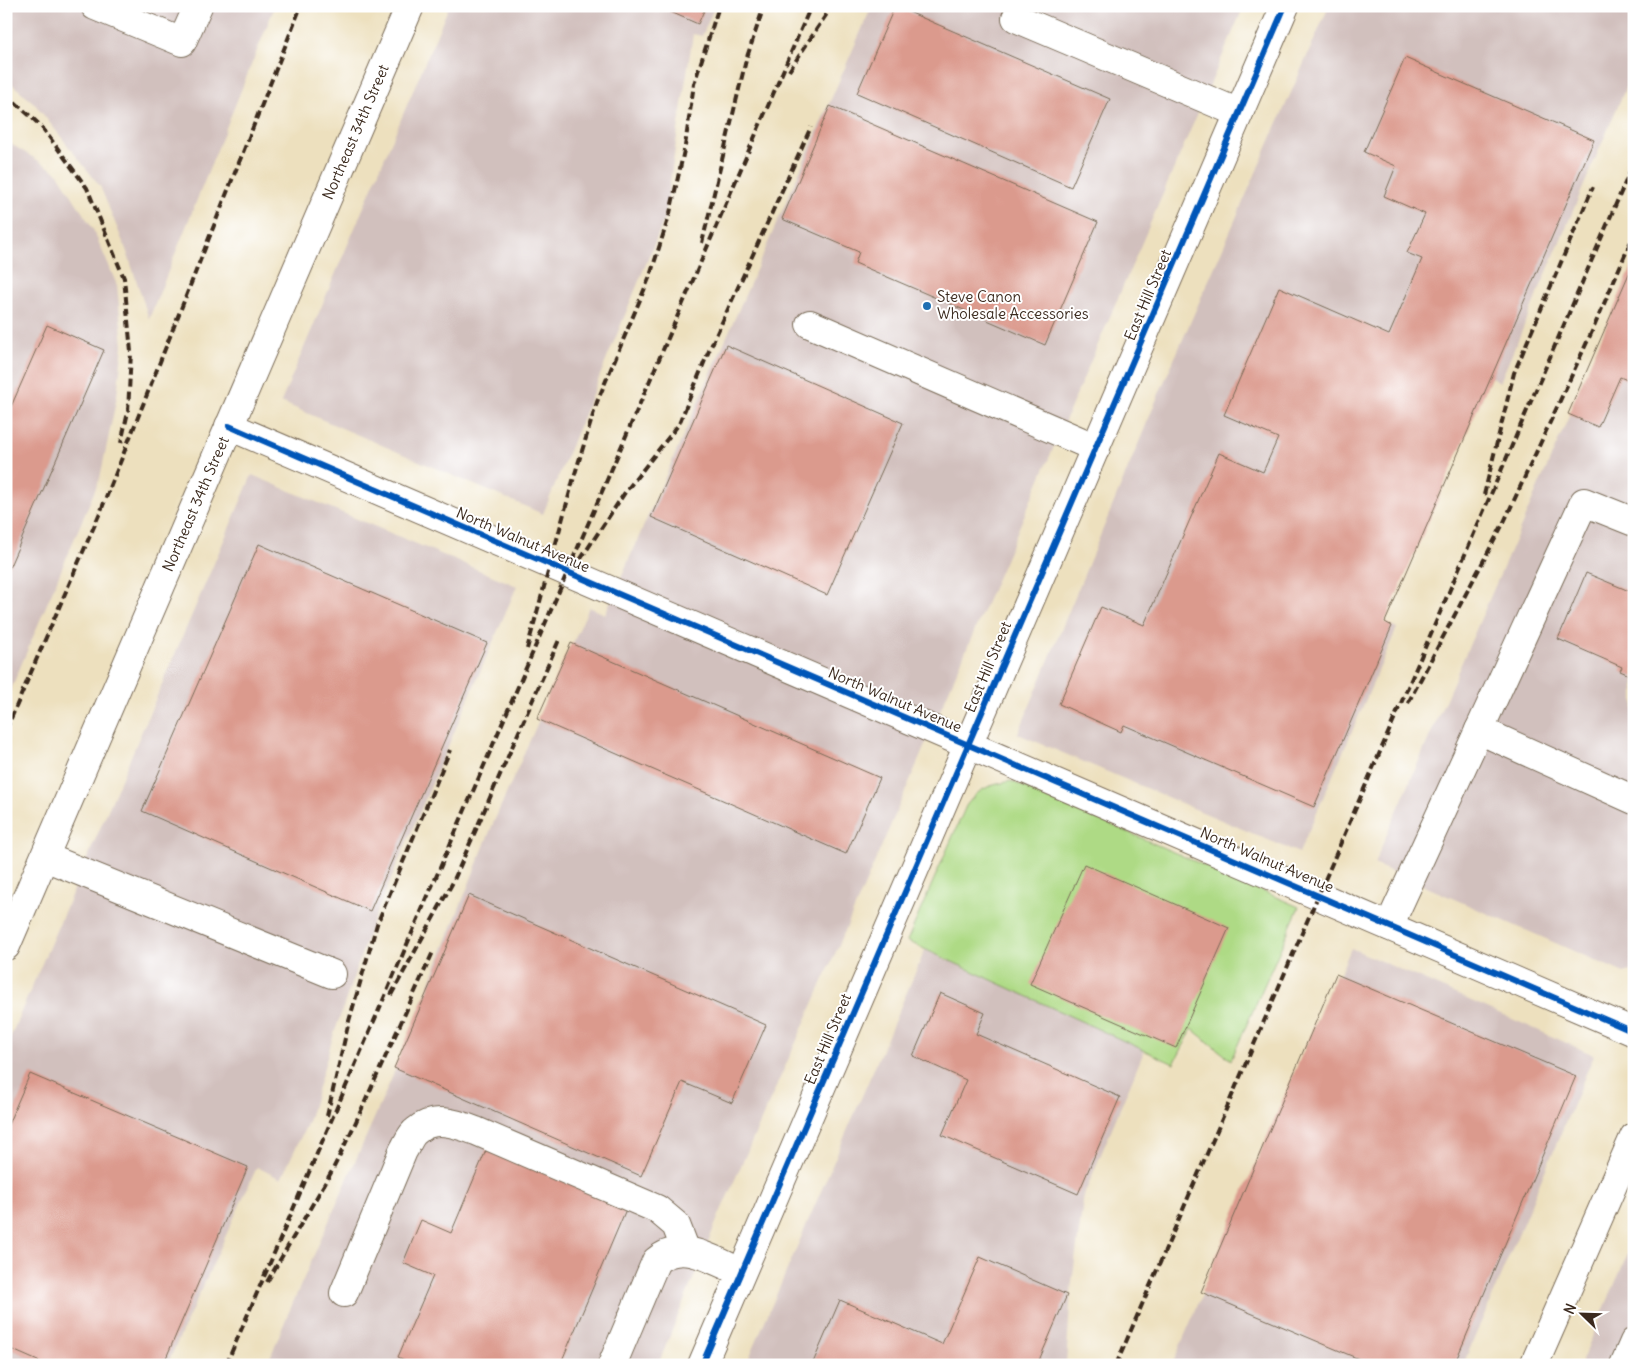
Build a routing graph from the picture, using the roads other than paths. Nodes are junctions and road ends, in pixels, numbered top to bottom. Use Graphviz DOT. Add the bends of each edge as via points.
graph roads {
  1 [pos="95,6"];
  2 [pos="198,6"];
  3 [pos="410,6"];
  4 [pos="1285,6"];
  5 [pos="1016,18"];
  6 [pos="1239,113"];
  7 [pos="810,324"];
  8 [pos="229,426"];
  9 [pos="1096,448"];
  10 [pos="1634,522"];
  11 [pos="1479,730"];
  12 [pos="969,745"];
  13 [pos="1634,800"];
  14 [pos="44,857"];
  15 [pos="1390,926"];
  16 [pos="6,946"];
  17 [pos="332,974"];
  18 [pos="1634,1032"];
  19 [pos="1631,1151"];
  20 [pos="1624,1186"];
  21 [pos="686,1251"];
  22 [pos="741,1272"];
  23 [pos="344,1293"];
  24 [pos="1634,1342"];
  25 [pos="612,1365"];
  26 [pos="702,1365"];
  27 [pos="1534,1365"];
  28 [pos="1624,1365"];
  1 -- 2 [label="street" via="182,42"];
  3 -- 8 [label="street, Northeast 34th Street"];
  4 -- 6 [label="street, East Hill Street"];
  5 -- 6 [label="street"];
  6 -- 9 [label="street, East Hill Street"];
  7 -- 9 [label="street"];
  8 -- 12 [label="street, North Walnut Avenue"];
  8 -- 14 [label="street, Northeast 34th Street"];
  9 -- 12 [label="street, East Hill Street"];
  10 -- 11 [label="street" via="1584,502"];
  11 -- 13 [label="street"];
  11 -- 15 [label="street"];
  12 -- 15 [label="street, North Walnut Avenue"];
  12 -- 22 [label="street, East Hill Street"];
  14 -- 16 [label="street, Northeast 34th Street"];
  14 -- 17 [label="street"];
  15 -- 18 [label="street, North Walnut Avenue"];
  19 -- 20 [label="street"];
  20 -- 27 [label="street"];
  21 -- 22 [label="street"];
  21 -- 23 [label="street" via="676,1225 657,1209 476,1131 443,1122 428,1124 415,1131 403,1151"];
  21 -- 25 [label="street" via="673,1251 656,1261"];
  22 -- 26 [label="street, East Hill Street"];
  24 -- 28 [label="street"];
}
